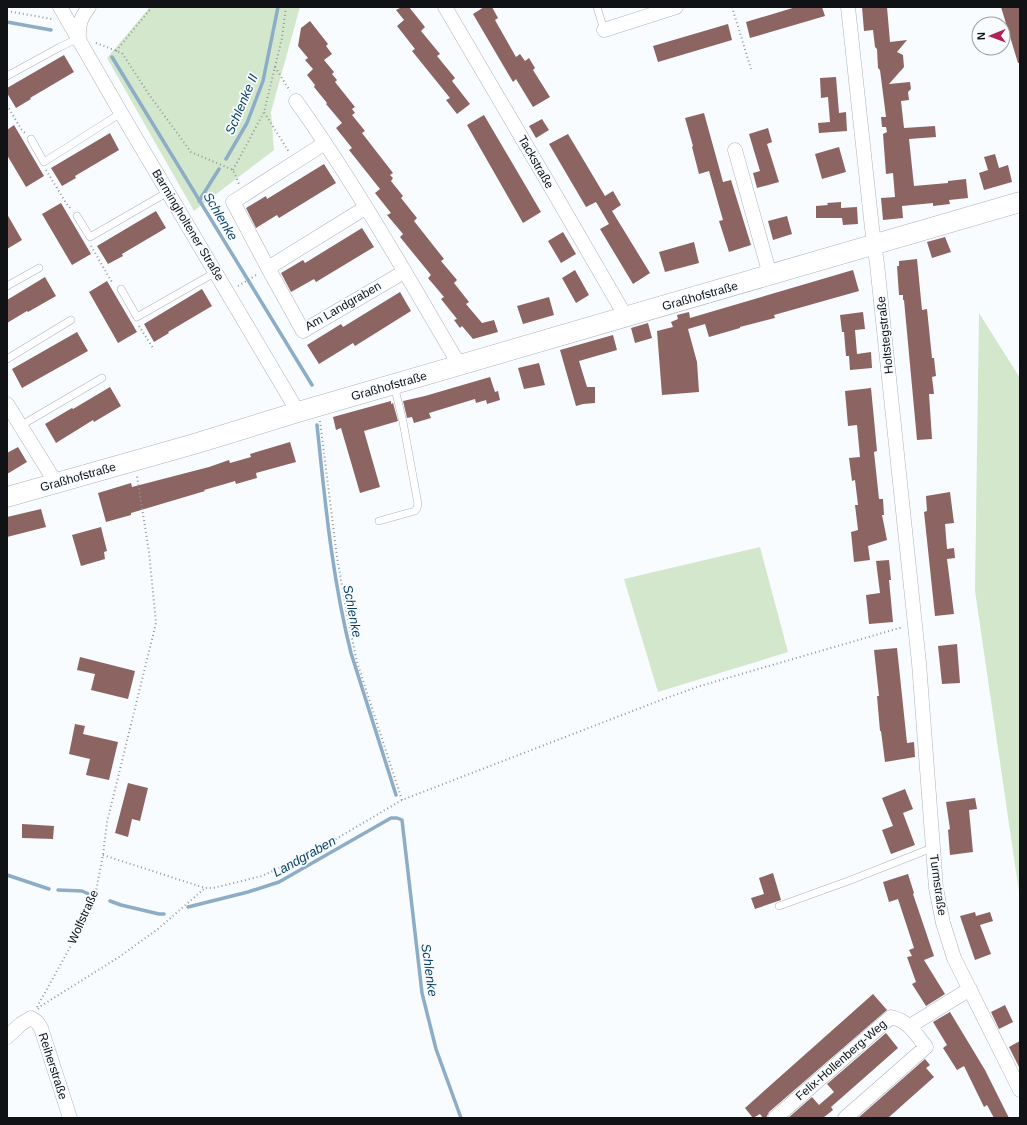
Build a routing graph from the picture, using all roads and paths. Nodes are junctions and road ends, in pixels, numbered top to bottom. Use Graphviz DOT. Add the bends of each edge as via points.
graph roads {
  1 [pos="60,7"];
  2 [pos="89,7"];
  3 [pos="152,7"];
  4 [pos="286,7"];
  5 [pos="445,7"];
  6 [pos="597,7"];
  7 [pos="676,7"];
  8 [pos="732,7"];
  9 [pos="848,7"];
  10 [pos="661,9"];
  11 [pos="7,11"];
  12 [pos="53,20"];
  13 [pos="604,30"];
  14 [pos="81,42"];
  15 [pos="116,51"];
  16 [pos="275,67"];
  17 [pos="750,69"];
  18 [pos="7,76"];
  19 [pos="296,101"];
  20 [pos="7,106"];
  21 [pos="121,112"];
  22 [pos="264,112"];
  23 [pos="30,140"];
  24 [pos="325,143"];
  25 [pos="735,150"];
  26 [pos="44,162"];
  27 [pos="295,162"];
  28 [pos="233,170"];
  29 [pos="168,192"];
  30 [pos="245,195"];
  31 [pos="1020,202"];
  32 [pos="365,208"];
  33 [pos="77,216"];
  34 [pos="90,237"];
  35 [pos="874,244"];
  36 [pos="39,268"];
  37 [pos="264,271"];
  38 [pos="216,272"];
  39 [pos="404,272"];
  40 [pos="770,275"];
  41 [pos="243,283"];
  42 [pos="7,286"];
  43 [pos="121,289"];
  44 [pos="137,317"];
  45 [pos="626,317"];
  46 [pos="71,320"];
  47 [pos="153,348"];
  48 [pos="7,359"];
  49 [pos="460,366"];
  50 [pos="102,378"];
  51 [pos="394,385"];
  52 [pos="7,404"];
  53 [pos="318,407"];
  54 [pos="298,412"];
  55 [pos="20,426"];
  56 [pos="135,461"];
  57 [pos="56,483"];
  58 [pos="7,497"];
  59 [pos="379,521"];
  60 [pos="914,624"];
  61 [pos="919,663"];
  62 [pos="402,800"];
  63 [pos="932,848"];
  64 [pos="103,855"];
  65 [pos="205,888"];
  66 [pos="779,906"];
  67 [pos="970,989"];
  68 [pos="31,1018"];
  69 [pos="910,1026"];
  70 [pos="7,1037"];
  71 [pos="1020,1090"];
  72 [pos="70,1118"];
  73 [pos="775,1118"];
  74 [pos="845,1118"];
  1 -- 14 [label="street, Barmingholtener Straße"];
  2 -- 14 [label="street" via="82,16 78,29"];
  3 -- 15 [label="path"];
  4 -- 16 [label="path"];
  5 -- 45 [label="street, Tackstraße"];
  6 -- 13 [label="lane"];
  7 -- 10 [label="street"];
  8 -- 17 [label="path"];
  9 -- 35 [label="street, Holtstegstraße"];
  10 -- 13 [label="street"];
  11 -- 12 [label="path"];
  14 -- 15 [label="path" via="96,43"];
  14 -- 18 [label="lane" via="60,46"];
  14 -- 21 [label="street, Barmingholtener Straße"];
  15 -- 28 [label="path" via="122,54 191,152"];
  16 -- 19 [label="path"];
  16 -- 22 [label="path"];
  19 -- 24 [label="street"];
  20 -- 23 [label="path"];
  21 -- 26 [label="lane"];
  21 -- 29 [label="street, Barmingholtener Straße"];
  22 -- 27 [label="path"];
  22 -- 28 [label="path"];
  23 -- 26 [label="lane"];
  24 -- 27 [label="street, Am Landgraben"];
  24 -- 32 [label="street"];
  25 -- 40 [label="street"];
  26 -- 33 [label="path" via="45,169 66,204"];
  27 -- 30 [label="street, Am Landgraben"];
  28 -- 30 [label="path"];
  29 -- 34 [label="lane"];
  29 -- 38 [label="street, Barmingholtener Straße"];
  30 -- 37 [label="street, Am Landgraben" via="233,202"];
  31 -- 35 [label="street, Graßhofstraße"];
  32 -- 37 [label="street"];
  32 -- 39 [label="street"];
  33 -- 34 [label="lane"];
  34 -- 43 [label="path" via="91,246 110,278"];
  35 -- 40 [label="street, Graßhofstraße"];
  35 -- 60 [label="street, Holtstegstraße"];
  36 -- 42 [label="lane"];
  37 -- 39 [label="street, Am Landgraben" via="303,332"];
  37 -- 41 [label="path"];
  38 -- 44 [label="lane"];
  38 -- 54 [label="street, Barmingholtener Straße"];
  39 -- 49 [label="street"];
  40 -- 45 [label="street, Graßhofstraße"];
  43 -- 44 [label="lane"];
  44 -- 47 [label="path"];
  45 -- 49 [label="street, Graßhofstraße"];
  46 -- 48 [label="lane"];
  49 -- 51 [label="street, Graßhofstraße"];
  50 -- 55 [label="lane"];
  51 -- 53 [label="street, Graßhofstraße"];
  51 -- 59 [label="lane" via="418,504 414,511"];
  52 -- 55 [label="street"];
  53 -- 54 [label="street, Graßhofstraße"];
  53 -- 62 [label="path" via="347,614 358,662"];
  54 -- 56 [label="street, Graßhofstraße"];
  55 -- 57 [label="street"];
  56 -- 57 [label="street, Graßhofstraße"];
  56 -- 64 [label="path, Wolfstraße" via="149,553 156,623 107,822"];
  57 -- 58 [label="street, Graßhofstraße"];
  60 -- 61 [label="street, Holtstegstraße"];
  60 -- 62 [label="path" via="700,686"];
  61 -- 63 [label="street, Turmstraße"];
  62 -- 65 [label="path" via="312,853 262,876"];
  63 -- 66 [label="lane"];
  63 -- 67 [label="street, Turmstraße" via="943,923 954,958"];
  64 -- 65 [label="path"];
  64 -- 68 [label="path, Wolfstraße" via="95,896 84,922"];
  65 -- 68 [label="path" via="158,929 41,1006"];
  67 -- 69 [label="street"];
  67 -- 71 [label="street, Turmstraße"];
  68 -- 70 [label="street"];
  68 -- 72 [label="street, Reiherstraße" via="41,1028"];
  69 -- 73 [label="street, Felix-Hollenberg-Weg" via="901,1019 891,1017"];
  69 -- 74 [label="street, Felix-Hollenberg-Weg" via="926,1047"];
}
